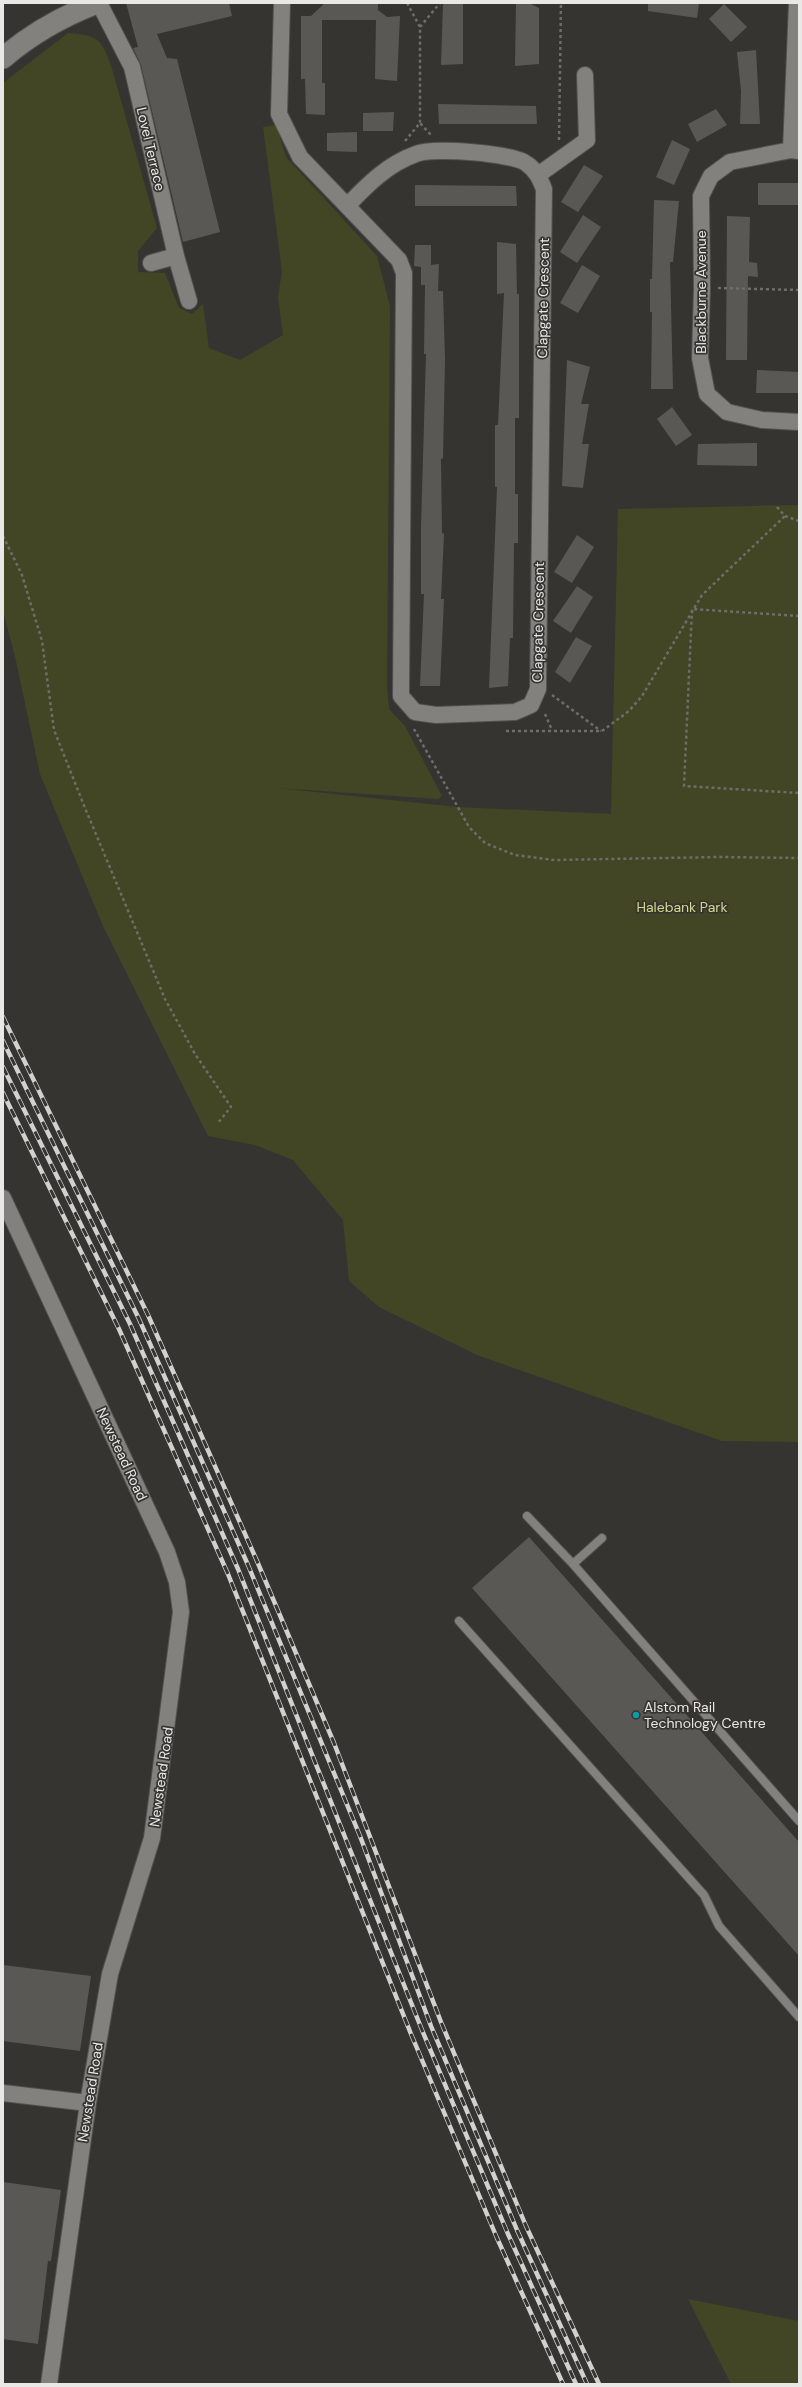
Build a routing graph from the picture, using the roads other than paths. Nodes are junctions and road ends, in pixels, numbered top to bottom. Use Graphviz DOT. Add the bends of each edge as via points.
graph roads {
  1 [pos="98,3"];
  2 [pos="282,3"];
  3 [pos="797,3"];
  4 [pos="3,58"];
  5 [pos="585,75"];
  6 [pos="795,151"];
  7 [pos="538,175"];
  8 [pos="348,205"];
  9 [pos="176,256"];
  10 [pos="151,263"];
  11 [pos="190,301"];
  12 [pos="799,422"];
  13 [pos="3,1198"];
  14 [pos="527,1516"];
  15 [pos="602,1538"];
  16 [pos="573,1564"];
  17 [pos="458,1620"];
  18 [pos="799,1821"];
  19 [pos="799,2017"];
  20 [pos="3,2093"];
  21 [pos="88,2103"];
  22 [pos="49,2384"];
  1 -- 4 [label="street" via="43,28"];
  1 -- 9 [label="street, Lovel Terrace" via="132,67"];
  2 -- 8 [label="street" via="279,114 300,157"];
  3 -- 6 [label="street, Blackburne Avenue"];
  5 -- 7 [label="street" via="587,140"];
  6 -- 12 [label="street, Blackburne Avenue" via="730,162 711,176 701,196 700,358 706,394 727,412 762,420"];
  7 -- 8 [label="street" via="526,163 508,157 450,151 417,153 373,179"];
  7 -- 8 [label="street, Clapgate Crescent" via="544,189 538,689 531,705 515,712 436,715 414,712 401,696 404,273 399,260"];
  9 -- 10 [label="street"];
  9 -- 11 [label="street, Lovel Terrace"];
  13 -- 21 [label="street, Newstead Road" via="167,1552 180,1598 181,1626 152,1838 110,1974"];
  14 -- 16 [label="lane"];
  15 -- 16 [label="lane"];
  16 -- 18 [label="lane"];
  17 -- 19 [label="lane" via="704,1895 719,1926"];
  20 -- 21 [label="street"];
  21 -- 22 [label="street, Newstead Road"];
}
